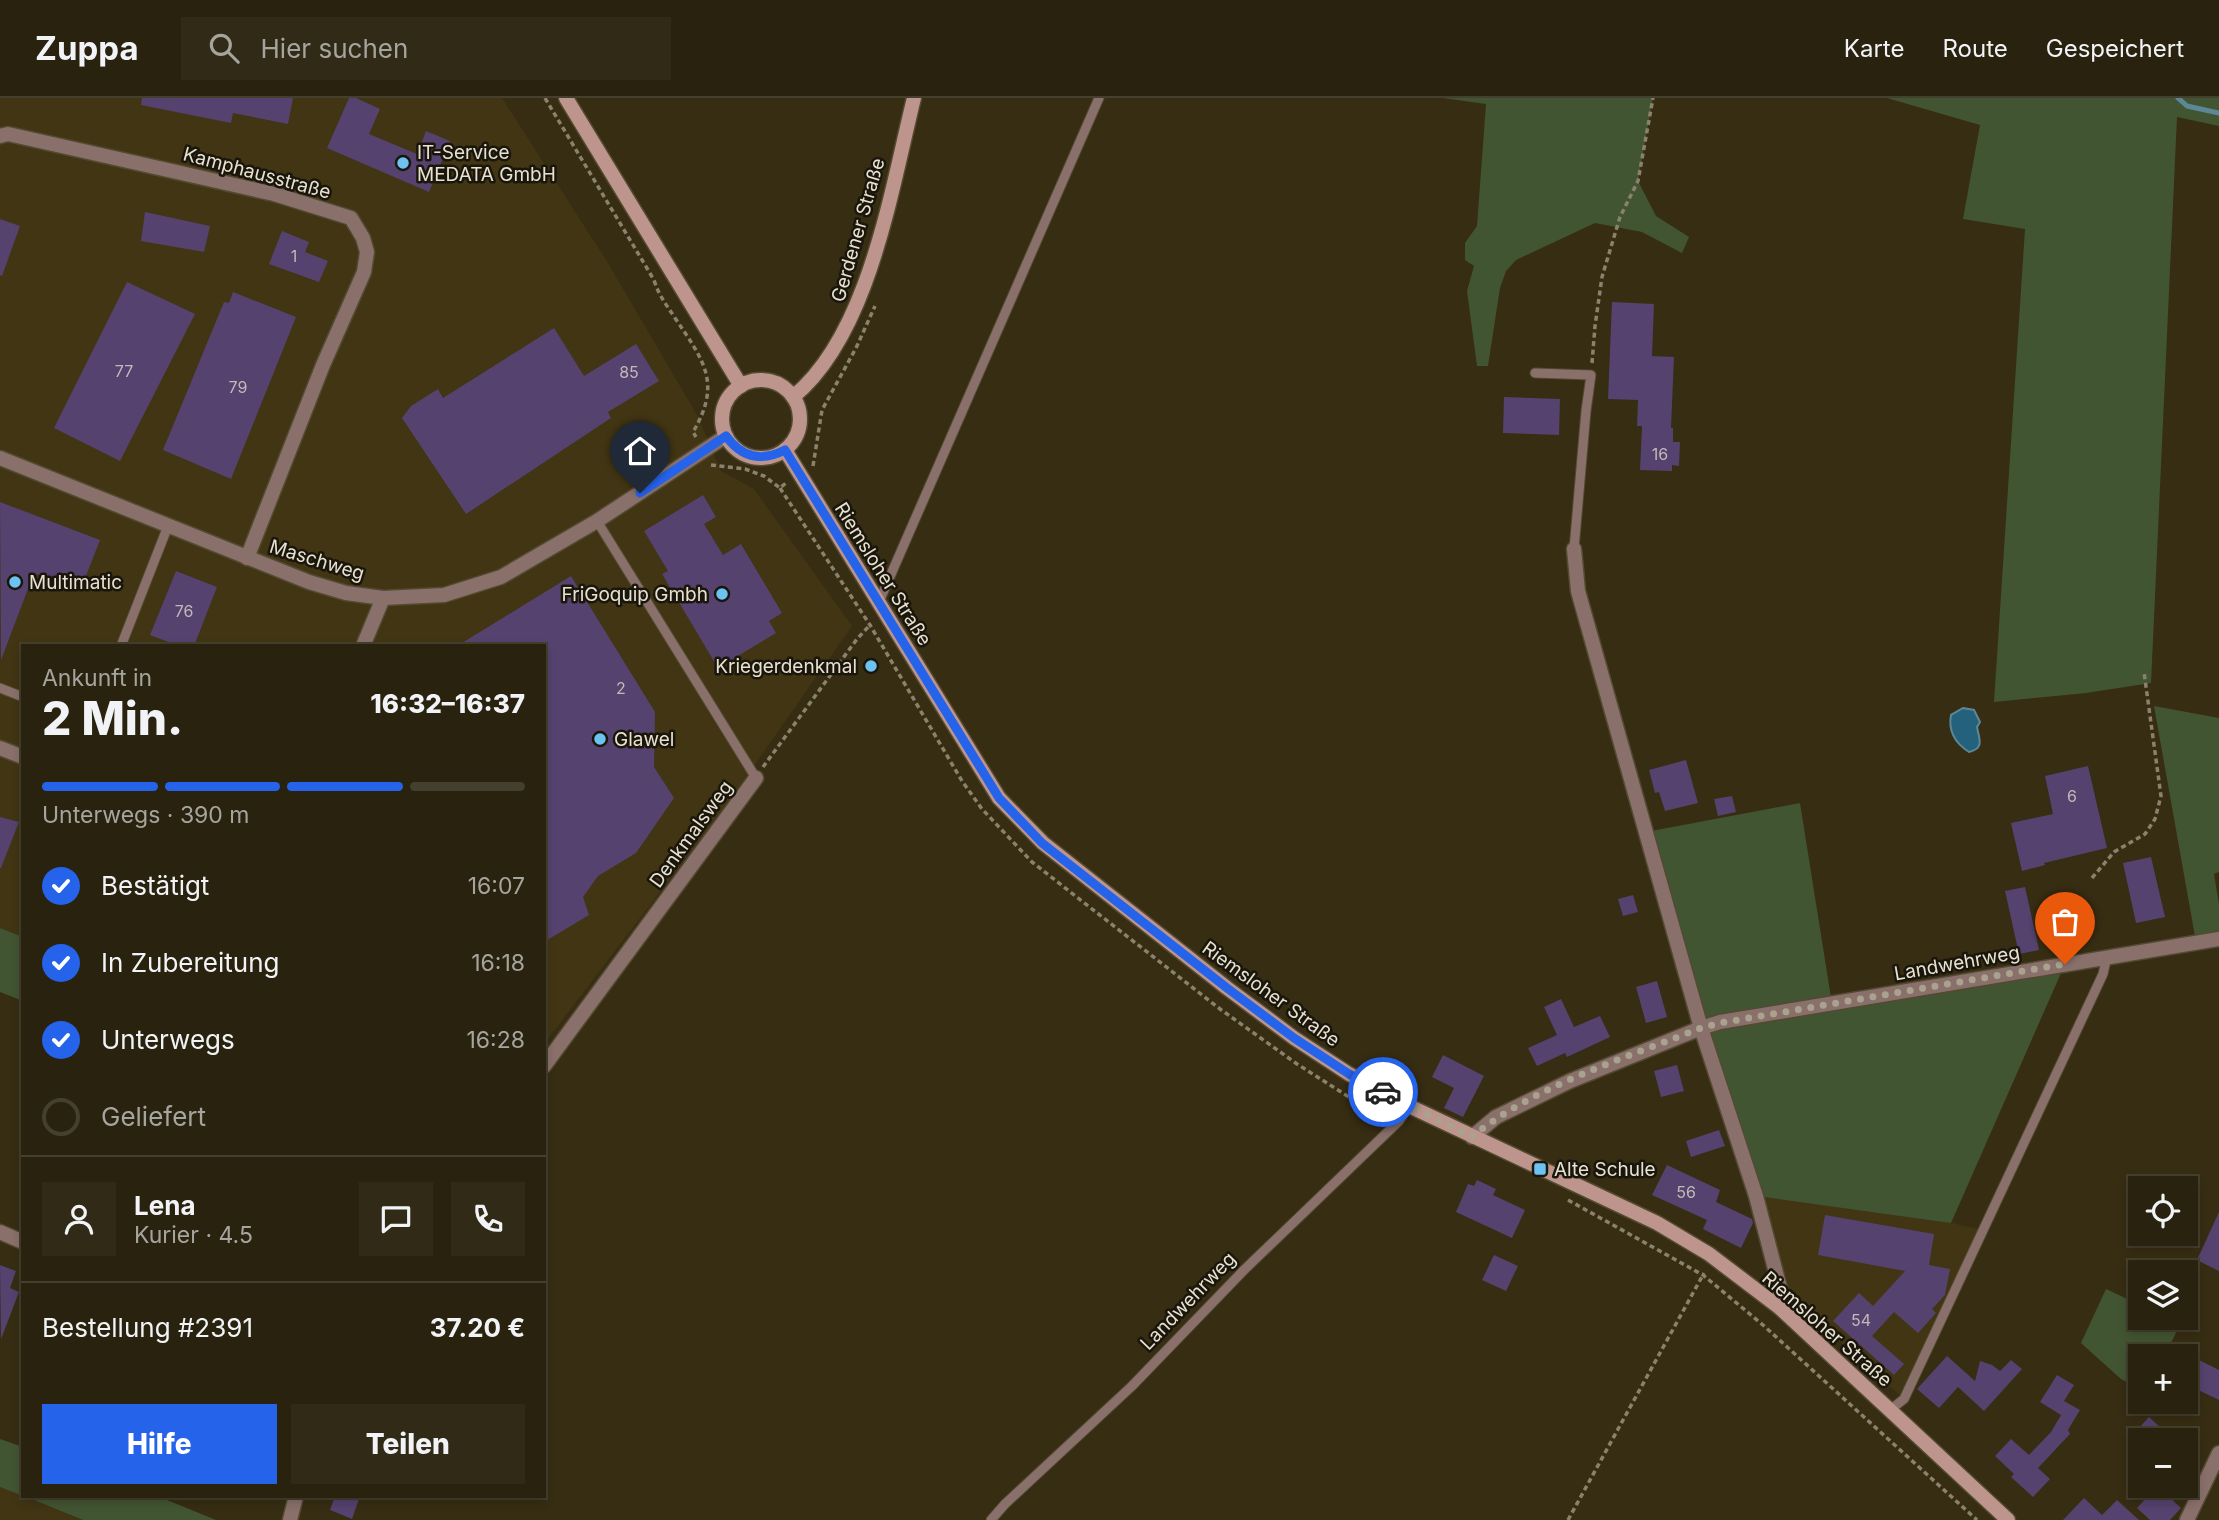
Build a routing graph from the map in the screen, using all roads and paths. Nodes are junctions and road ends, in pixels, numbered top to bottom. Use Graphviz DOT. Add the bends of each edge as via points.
graph roads {
  1 [pos="545,98"];
  2 [pos="566,98"];
  3 [pos="915,98"];
  4 [pos="1100,98"];
  5 [pos="1653,98"];
  6 [pos="0,136"];
  7 [pos="876,303"];
  8 [pos="1535,373"];
  9 [pos="1591,375"];
  10 [pos="741,386"];
  11 [pos="793,397"];
  12 [pos="726,436"];
  13 [pos="785,450"];
  14 [pos="704,451"];
  15 [pos="0,458"];
  16 [pos="799,475"];
  17 [pos="780,488"];
  18 [pos="597,521"];
  19 [pos="168,526"];
  20 [pos="1574,549"];
  21 [pos="247,558"];
  22 [pos="383,598"];
  23 [pos="878,604"];
  24 [pos="122,644"];
  25 [pos="363,644"];
  26 [pos="2144,672"];
  27 [pos="0,688"];
  28 [pos="21,696"];
  29 [pos="0,748"];
  30 [pos="21,756"];
  31 [pos="756,778"];
  32 [pos="2092,878"];
  33 [pos="2219,939"];
  34 [pos="2107,957"];
  35 [pos="1701,1028"];
  36 [pos="546,1063"];
  37 [pos="1409,1107"];
  38 [pos="1472,1137"];
  39 [pos="0,1232"];
  40 [pos="21,1241"];
  41 [pos="1709,1254"];
  42 [pos="1780,1308"];
  43 [pos="1891,1410"];
  44 [pos="2219,1453"];
  45 [pos="296,1498"];
  46 [pos="290,1520"];
  47 [pos="991,1520"];
  48 [pos="1569,1520"];
  49 [pos="2008,1520"];
  50 [pos="2188,1520"];
  1 -- 14 [label="path" via="697,353 708,378 708,398 694,432"];
  2 -- 10 [label="main road"];
  3 -- 11 [label="main road, Gerdener Straße" via="855,312 806,386"];
  4 -- 23 [label="lane"];
  5 -- 9 [label="path" via="1637,181 1620,217 1602,277"];
  6 -- 21 [label="street, Kamphausstraße" via="8,134 274,194 351,218 363,238 367,252 364,272"];
  7 -- 16 [label="path" via="822,410 815,465"];
  8 -- 9 [label="lane"];
  9 -- 20 [label="lane"];
  10 -- 11 [label="main road" via="763,380 785,388"];
  10 -- 12 [label="main road" via="732,393 722,414"];
  11 -- 13 [label="main road" via="800,419 793,442"];
  12 -- 13 [label="main road" via="741,453 752,457"];
  12 -- 14 [label="street, Maschweg"];
  13 -- 16 [label="main road, Riemsloher Straße"];
  14 -- 17 [label="path" via="712,467 745,468"];
  14 -- 18 [label="street, Maschweg"];
  15 -- 19 [label="street, Maschweg"];
  16 -- 17 [label="path"];
  16 -- 23 [label="main road, Riemsloher Straße"];
  17 -- 31 [label="path, Denkmalsweg" via="870,625"];
  18 -- 22 [label="street, Maschweg" via="501,577 444,595"];
  18 -- 31 [label="lane"];
  19 -- 21 [label="street, Maschweg"];
  19 -- 24 [label="lane"];
  20 -- 35 [label="street" via="1578,590"];
  21 -- 22 [label="street, Maschweg" via="334,589"];
  22 -- 25 [label="street"];
  23 -- 37 [label="main road, Riemsloher Straße" via="999,798 1042,843 1294,1038"];
  26 -- 32 [label="path" via="2161,796 2145,834 2114,852"];
  27 -- 28 [label="lane"];
  29 -- 30 [label="street"];
  31 -- 36 [label="street, Denkmalsweg"];
  33 -- 34 [label="street, Landwehrweg"];
  34 -- 35 [label="street, Landwehrweg"];
  34 -- 43 [label="lane" via="1904,1399"];
  35 -- 38 [label="street, Landwehrweg" via="1570,1081 1496,1117"];
  35 -- 42 [label="street" via="1756,1196 1780,1288"];
  37 -- 38 [label="main road, Riemsloher Straße"];
  37 -- 47 [label="lane, Landwehrweg" via="1132,1386"];
  38 -- 41 [label="main road, Riemsloher Straße" via="1657,1223"];
  39 -- 40 [label="street"];
  41 -- 42 [label="main road, Riemsloher Straße"];
  41 -- 48 [label="path" via="1703,1275"];
  42 -- 43 [label="main road, Riemsloher Straße"];
  43 -- 49 [label="main road, Riemsloher Straße"];
  44 -- 50 [label="street"];
  45 -- 46 [label="street"];
}
